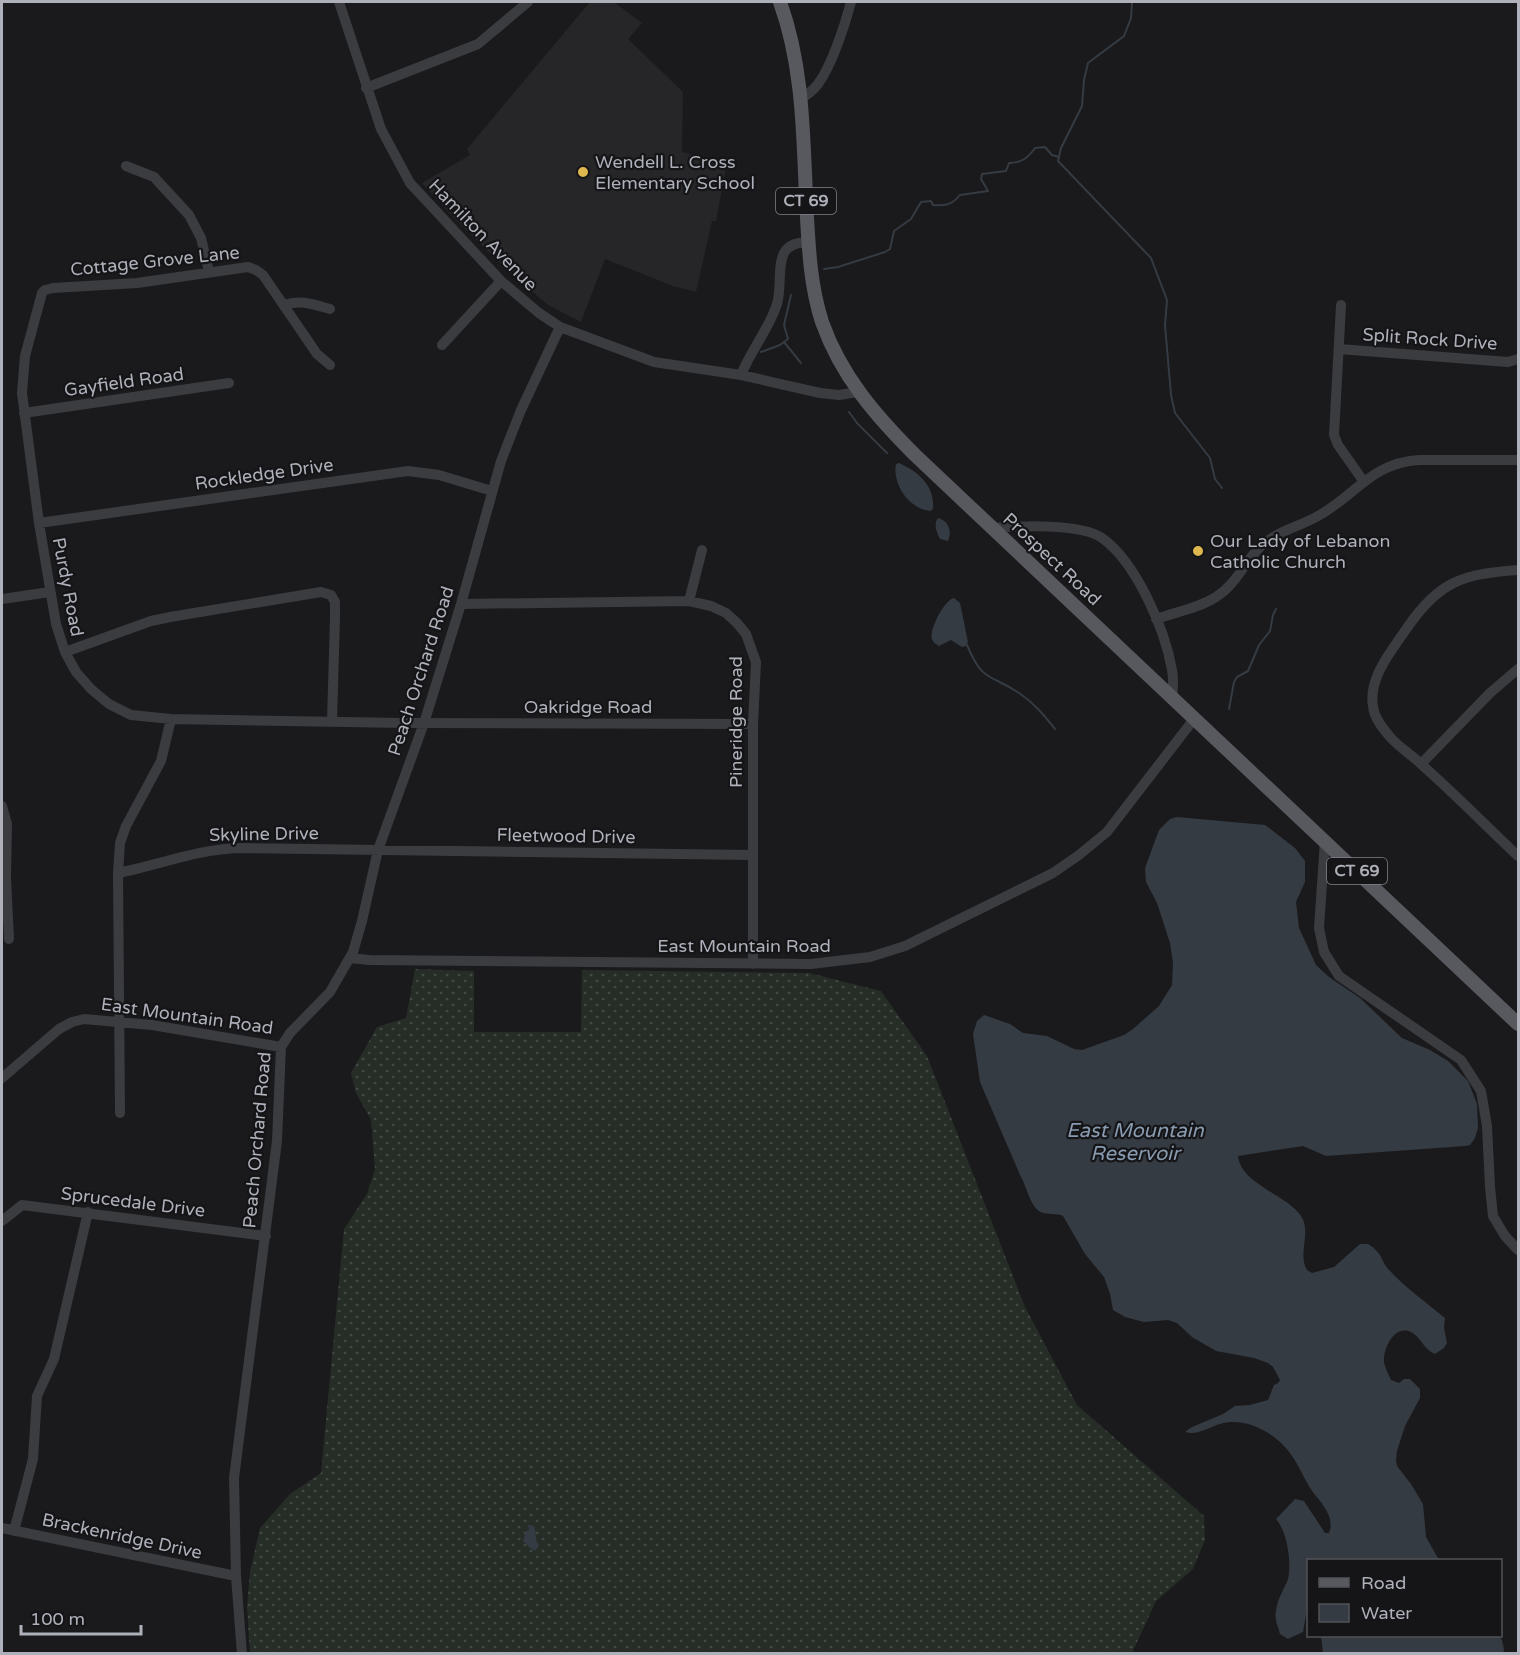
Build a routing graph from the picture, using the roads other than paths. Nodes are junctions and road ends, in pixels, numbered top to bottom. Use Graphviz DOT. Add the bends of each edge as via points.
graph roads {
  1 [pos="339,2"];
  2 [pos="780,2"];
  3 [pos="851,2"];
  4 [pos="526,3"];
  5 [pos="366,88"];
  6 [pos="800,99"];
  7 [pos="126,166"];
  8 [pos="808,242"];
  9 [pos="209,272"];
  10 [pos="501,281"];
  11 [pos="45,290"];
  12 [pos="285,305"];
  13 [pos="1341,305"];
  14 [pos="330,309"];
  15 [pos="560,327"];
  16 [pos="442,345"];
  17 [pos="1339,349"];
  18 [pos="1518,359"];
  19 [pos="330,365"];
  20 [pos="741,375"];
  21 [pos="230,383"];
  22 [pos="858,392"];
  23 [pos="24,413"];
  24 [pos="1518,460"];
  25 [pos="1364,482"];
  26 [pos="492,491"];
  27 [pos="39,522"];
  28 [pos="993,528"];
  29 [pos="702,550"];
  30 [pos="1518,570"];
  31 [pos="50,592"];
  32 [pos="2,599"];
  33 [pos="689,601"];
  34 [pos="460,604"];
  35 [pos="1156,619"];
  36 [pos="65,652"];
  37 [pos="1518,669"];
  38 [pos="1172,698"];
  39 [pos="171,719"];
  40 [pos="1194,719"];
  41 [pos="332,721"];
  42 [pos="424,723"];
  43 [pos="753,724"];
  44 [pos="1421,764"];
  45 [pos="2,806"];
  46 [pos="1325,841"];
  47 [pos="378,850"];
  48 [pos="752,855"];
  49 [pos="1518,856"];
  50 [pos="118,873"];
  51 [pos="9,939"];
  52 [pos="350,958"];
  53 [pos="753,964"];
  54 [pos="118,1021"];
  55 [pos="1518,1024"];
  56 [pos="281,1047"];
  57 [pos="2,1078"];
  58 [pos="120,1113"];
  59 [pos="88,1212"];
  60 [pos="2,1221"];
  61 [pos="266,1236"];
  62 [pos="1518,1250"];
  63 [pos="2,1528"];
  64 [pos="14,1531"];
  65 [pos="236,1576"];
  66 [pos="242,1653"];
  1 -- 5 [label="street, Hamilton Avenue"];
  2 -- 6 [label="main road, Prospect Road / CT 69" via="792,38"];
  3 -- 6 [label="street" via="819,83"];
  4 -- 5 [label="street" via="478,44"];
  5 -- 10 [label="street, Hamilton Avenue" via="381,129 411,183"];
  6 -- 8 [label="main road, Prospect Road / CT 69"];
  7 -- 9 [label="street" via="154,177 189,215 201,238"];
  8 -- 20 [label="street" via="790,245 785,252 773,314"];
  8 -- 22 [label="main road, Prospect Road / CT 69" via="823,323"];
  9 -- 11 [label="street, Cottage Grove Lane" via="137,283"];
  9 -- 12 [label="street, Cottage Grove Lane" via="243,267 256,270"];
  10 -- 15 [label="street, Hamilton Avenue"];
  10 -- 16 [label="street"];
  11 -- 23 [label="street, Purdy Road" via="23,365"];
  12 -- 14 [label="street" via="300,302"];
  12 -- 19 [label="street, Cottage Grove Lane" via="317,354"];
  13 -- 17 [label="street"];
  15 -- 20 [label="street, Hamilton Avenue" via="654,362"];
  15 -- 26 [label="street, Peach Orchard Road" via="512,432"];
  17 -- 18 [label="street, Split Rock Drive" via="1508,362"];
  17 -- 25 [label="street" via="1334,435"];
  20 -- 22 [label="street, Hamilton Avenue" via="820,393"];
  21 -- 23 [label="street, Gayfield Road"];
  22 -- 28 [label="main road, Prospect Road / CT 69" via="882,422"];
  23 -- 27 [label="street, Purdy Road"];
  24 -- 25 [label="street" via="1403,461 1381,469"];
  25 -- 35 [label="street" via="1324,513 1267,541 1217,596"];
  26 -- 27 [label="street, Rockledge Drive" via="439,475 408,471"];
  26 -- 34 [label="street, Peach Orchard Road"];
  27 -- 31 [label="street, Purdy Road"];
  28 -- 35 [label="street" via="1051,527 1083,530 1101,537 1141,584"];
  28 -- 38 [label="main road, Prospect Road / CT 69"];
  29 -- 33 [label="street"];
  30 -- 44 [label="street" via="1471,576 1434,594 1386,658 1375,686 1372,708 1392,739"];
  31 -- 32 [label="street"];
  31 -- 36 [label="street, Purdy Road"];
  33 -- 34 [label="street, Pineridge Road"];
  33 -- 43 [label="street, Pineridge Road" via="726,613 746,634 756,663"];
  34 -- 42 [label="street, Peach Orchard Road"];
  35 -- 38 [label="street" via="1172,670"];
  36 -- 39 [label="street, Purdy Road" via="91,690 109,704 131,715"];
  36 -- 41 [label="street" via="151,621 321,592 331,595 335,602"];
  37 -- 44 [label="street"];
  38 -- 40 [label="main road, Prospect Road / CT 69"];
  39 -- 41 [label="street, Purdy Road"];
  39 -- 50 [label="street" via="160,761 126,825"];
  40 -- 46 [label="main road, Prospect Road / CT 69"];
  40 -- 53 [label="street, East Mountain Road" via="1107,832 1053,873 905,946 870,957 812,964"];
  41 -- 42 [label="street, Purdy Road"];
  42 -- 43 [label="street, Oakridge Road"];
  42 -- 47 [label="street, Peach Orchard Road"];
  43 -- 48 [label="street, Pineridge Road"];
  44 -- 49 [label="street"];
  45 -- 51 [label="street" via="8,824"];
  46 -- 55 [label="main road, Prospect Road / CT 69"];
  46 -- 62 [label="street" via="1319,928 1324,952 1339,976 1461,1060 1481,1091 1493,1216"];
  47 -- 48 [label="street, Fleetwood Drive"];
  47 -- 50 [label="street, Skyline Drive" via="218,848"];
  47 -- 52 [label="street, Peach Orchard Road"];
  48 -- 53 [label="street, Pineridge Road"];
  50 -- 54 [label="street"];
  52 -- 53 [label="street, East Mountain Road"];
  52 -- 56 [label="street, Peach Orchard Road" via="330,992"];
  54 -- 56 [label="street, East Mountain Road"];
  54 -- 57 [label="street, East Mountain Road" via="89,1019 68,1024"];
  54 -- 58 [label="street"];
  56 -- 61 [label="street, Peach Orchard Road" via="278,1132"];
  59 -- 60 [label="street, Sprucedale Drive" via="22,1205"];
  59 -- 61 [label="street, Sprucedale Drive"];
  59 -- 64 [label="street" via="54,1359 37,1396 33,1459"];
  61 -- 65 [label="street, Peach Orchard Road" via="234,1478"];
  63 -- 64 [label="street, Brackenridge Drive"];
  64 -- 65 [label="street, Brackenridge Drive"];
  65 -- 66 [label="street, Peach Orchard Road"];
}
